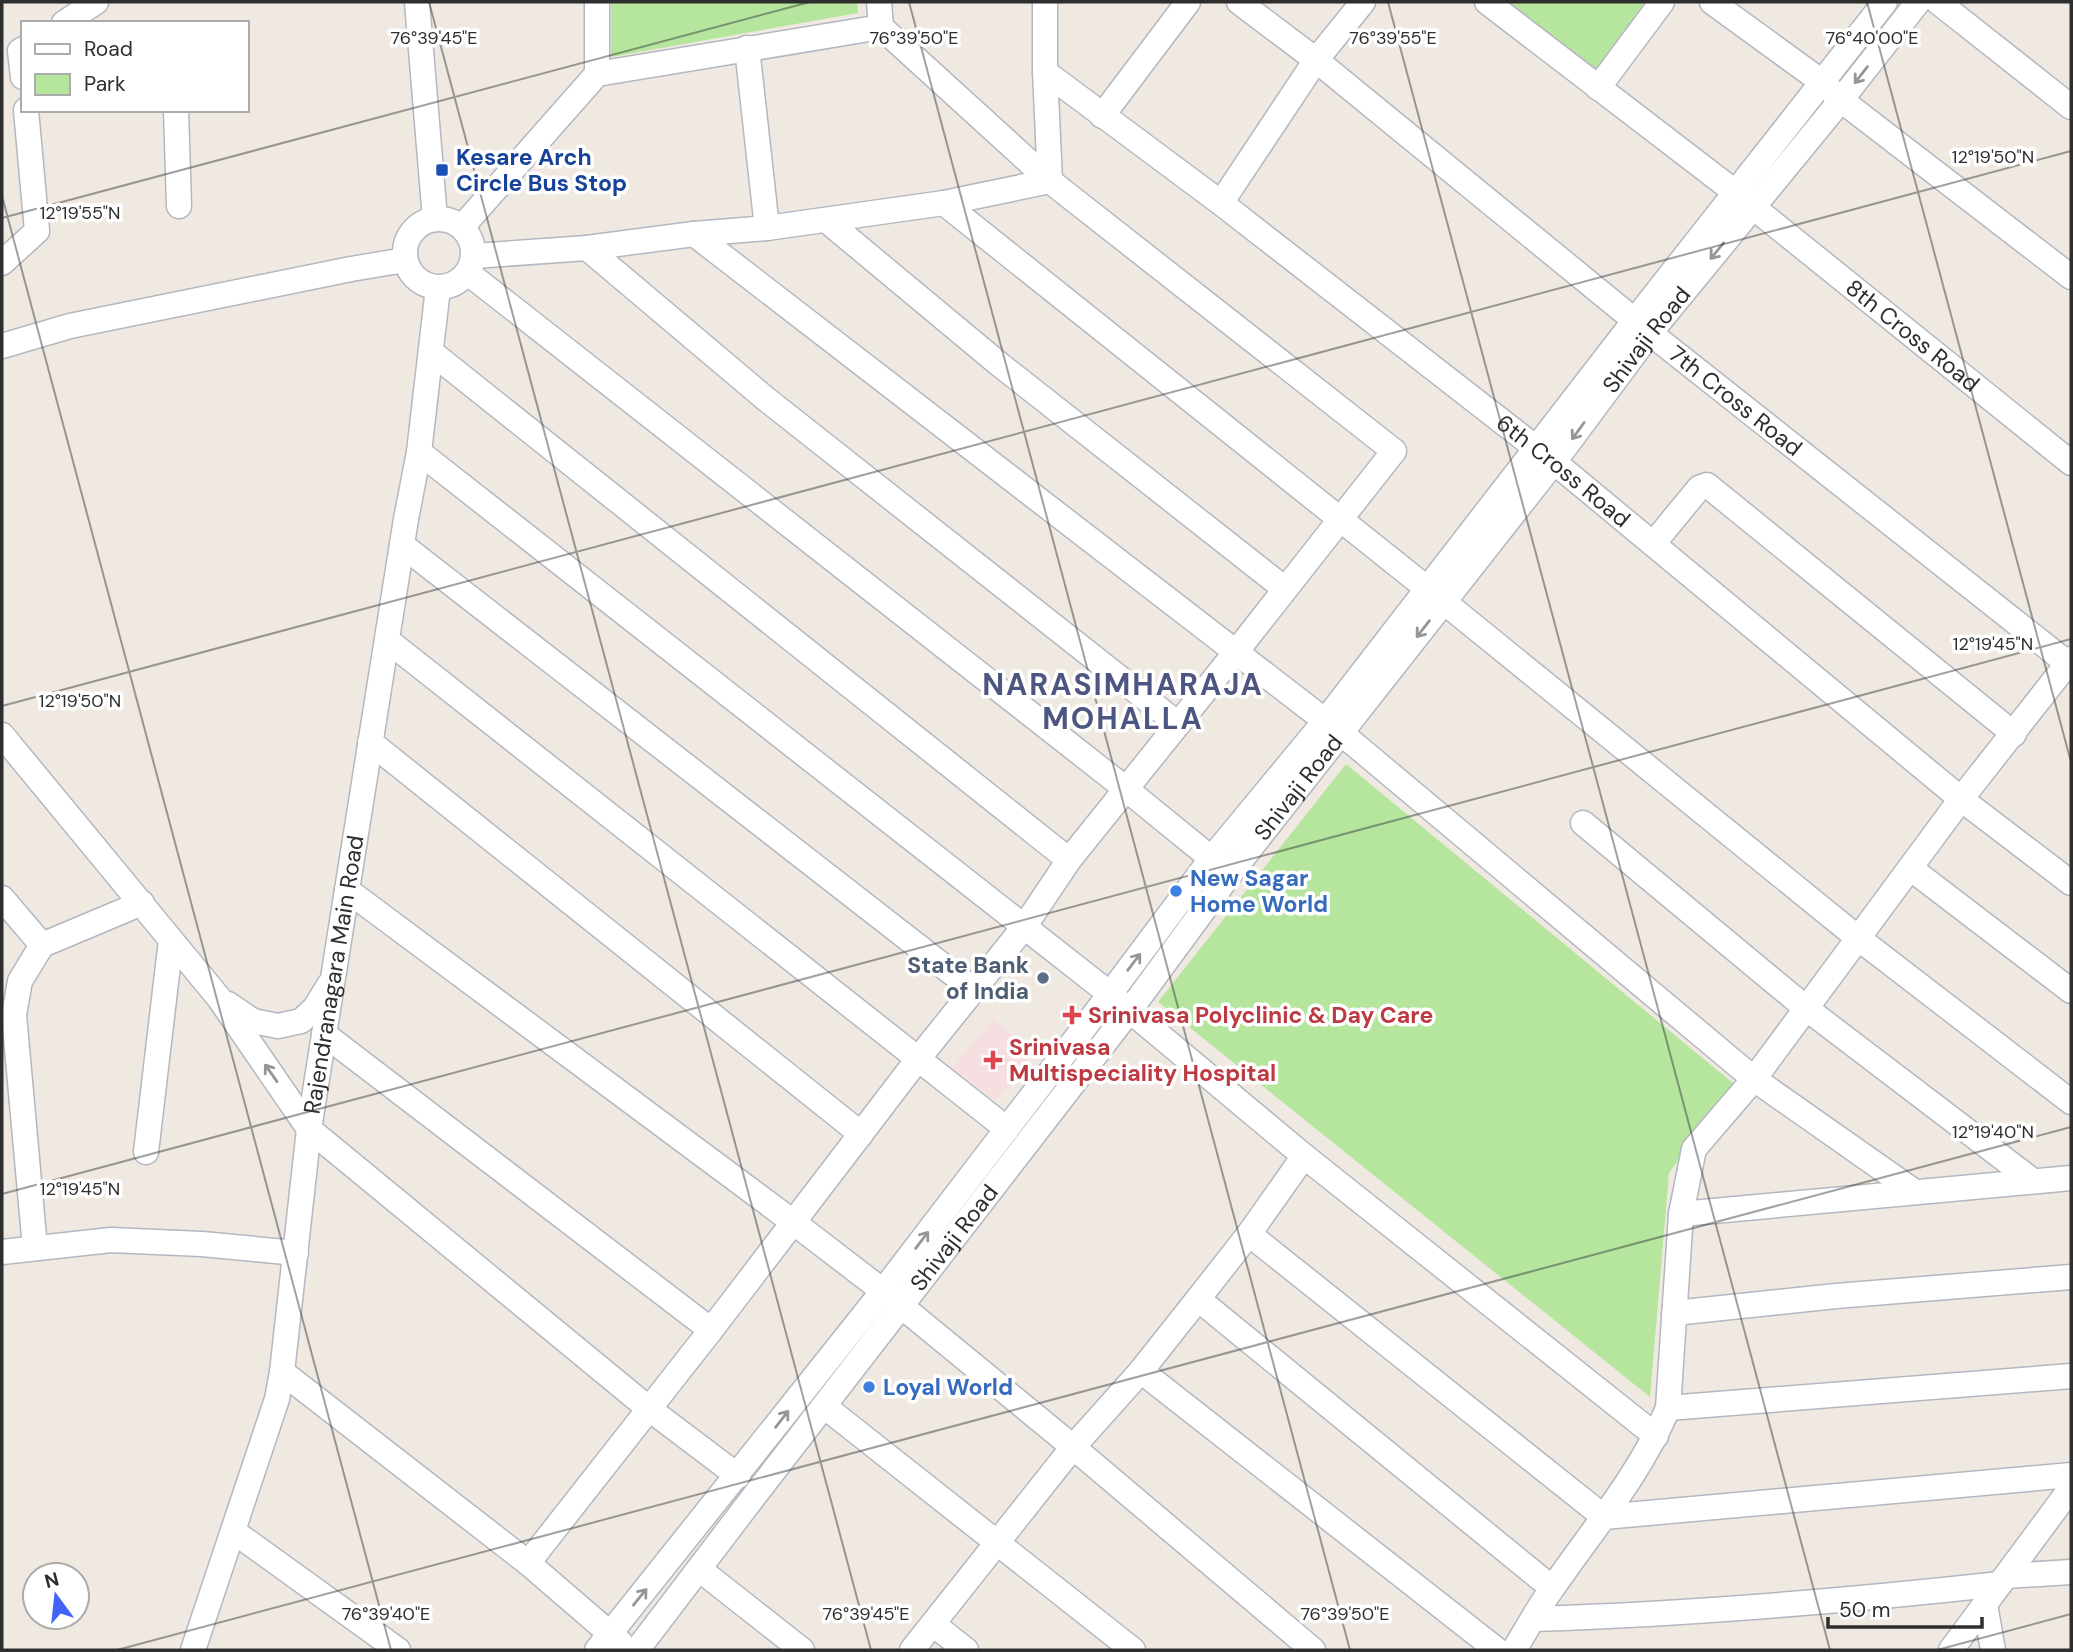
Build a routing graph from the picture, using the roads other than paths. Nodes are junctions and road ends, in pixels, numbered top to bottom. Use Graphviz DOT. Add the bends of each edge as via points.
graph roads {
  1 [pos="96,2"];
  2 [pos="417,2"];
  3 [pos="597,2"];
  4 [pos="879,2"];
  5 [pos="1045,2"];
  6 [pos="1188,2"];
  7 [pos="1239,2"];
  8 [pos="1363,2"];
  9 [pos="1487,2"];
  10 [pos="1661,2"];
  11 [pos="1712,2"];
  12 [pos="1885,2"];
  13 [pos="1918,2"];
  14 [pos="1938,2"];
  15 [pos="67,21"];
  16 [pos="881,27"];
  17 [pos="747,48"];
  18 [pos="1316,60"];
  19 [pos="1045,72"];
  20 [pos="597,74"];
  21 [pos="1822,82"];
  22 [pos="1598,88"];
  23 [pos="1841,100"];
  24 [pos="2071,107"];
  25 [pos="26,112"];
  26 [pos="176,112"];
  27 [pos="1102,116"];
  28 [pos="1050,181"];
  29 [pos="1744,200"];
  30 [pos="944,203"];
  31 [pos="1221,204"];
  32 [pos="179,206"];
  33 [pos="435,219"];
  34 [pos="826,220"];
  35 [pos="461,227"];
  36 [pos="767,228"];
  37 [pos="694,234"];
  38 [pos="587,248"];
  39 [pos="405,260"];
  40 [pos="2,263"];
  41 [pos="471,265"];
  42 [pos="2071,277"];
  43 [pos="438,288"];
  44 [pos="1642,327"];
  45 [pos="2,346"];
  46 [pos="430,352"];
  47 [pos="419,452"];
  48 [pos="1545,455"];
  49 [pos="2071,463"];
  50 [pos="1339,519"];
  51 [pos="1653,544"];
  52 [pos="402,545"];
  53 [pos="1285,589"];
  54 [pos="1436,596"];
  55 [pos="387,640"];
  56 [pos="1236,652"];
  57 [pos="2070,662"];
  58 [pos="1178,724"];
  59 [pos="1333,727"];
  60 [pos="2014,734"];
  61 [pos="2,735"];
  62 [pos="370,742"];
  63 [pos="1126,789"];
  64 [pos="1961,799"];
  65 [pos="1583,823"];
  66 [pos="1069,860"];
  67 [pos="1221,866"];
  68 [pos="1909,868"];
  69 [pos="2071,883"];
  70 [pos="347,890"];
  71 [pos="2,898"];
  72 [pos="142,903"];
  73 [pos="1024,927"];
  74 [pos="1858,938"];
  75 [pos="171,940"];
  76 [pos="42,945"];
  77 [pos="333,979"];
  78 [pos="974,990"];
  79 [pos="2071,991"];
  80 [pos="1110,994"];
  81 [pos="219,998"];
  82 [pos="1807,1009"];
  83 [pos="1130,1010"];
  84 [pos="324,1034"];
  85 [pos="918,1059"];
  86 [pos="1755,1079"];
  87 [pos="2071,1102"];
  88 [pos="309,1129"];
  89 [pos="1007,1129"];
  90 [pos="861,1133"];
  91 [pos="146,1152"];
  92 [pos="1304,1156"];
  93 [pos="2071,1178"];
  94 [pos="2033,1181"];
  95 [pos="1915,1192"];
  96 [pos="1681,1214"];
  97 [pos="793,1222"];
  98 [pos="1249,1234"];
  99 [pos="35,1248"];
  100 [pos="2,1252"];
  101 [pos="296,1254"];
  102 [pos="2071,1277"];
  103 [pos="892,1299"];
  104 [pos="1198,1299"];
  105 [pos="1674,1313"];
  106 [pos="710,1330"];
  107 [pos="1141,1371"];
  108 [pos="282,1372"];
  109 [pos="2071,1376"];
  110 [pos="824,1406"];
  111 [pos="648,1408"];
  112 [pos="1668,1408"];
  113 [pos="1656,1436"];
  114 [pos="1073,1447"];
  115 [pos="2071,1475"];
  116 [pos="738,1476"];
  117 [pos="2071,1489"];
  118 [pos="1604,1517"];
  119 [pos="233,1531"];
  120 [pos="997,1543"];
  121 [pos="528,1563"];
  122 [pos="699,1569"];
  123 [pos="2071,1572"];
  124 [pos="1552,1588"];
  125 [pos="1997,1588"];
  126 [pos="1534,1619"];
  127 [pos="933,1624"];
  128 [pos="604,1642"];
  129 [pos="193,1650"];
  130 [pos="398,1650"];
  131 [pos="629,1650"];
  132 [pos="638,1650"];
  133 [pos="802,1650"];
  134 [pos="912,1650"];
  135 [pos="966,1650"];
  136 [pos="1133,1650"];
  137 [pos="1313,1650"];
  138 [pos="1497,1650"];
  139 [pos="1514,1650"];
  140 [pos="1951,1650"];
  141 [pos="1993,1650"];
  1 -- 15 [label="street"];
  2 -- 33 [label="street"];
  3 -- 20 [label="street"];
  4 -- 16 [label="street"];
  5 -- 19 [label="street"];
  6 -- 27 [label="street"];
  7 -- 18 [label="street, 7th Cross Road"];
  8 -- 18 [label="street"];
  9 -- 22 [label="street, 8th Cross Road"];
  10 -- 22 [label="street"];
  11 -- 21 [label="street"];
  12 -- 21 [label="street"];
  13 -- 23 [label="street, Shivaji Road, one-way"];
  14 -- 24 [label="street"];
  16 -- 17 [label="street"];
  16 -- 28 [label="street"];
  17 -- 20 [label="street"];
  17 -- 36 [label="street"];
  18 -- 31 [label="street"];
  18 -- 44 [label="street, 7th Cross Road"];
  19 -- 27 [label="street, 6th Cross Road"];
  19 -- 28 [label="street"];
  20 -- 35 [label="street"];
  21 -- 23 [label="street"];
  21 -- 29 [label="street"];
  22 -- 29 [label="street, 8th Cross Road"];
  23 -- 29 [label="street, Shivaji Road"];
  23 -- 42 [label="street"];
  25 -- 40 [label="street" via="37,231"];
  26 -- 32 [label="street"];
  27 -- 31 [label="street, 6th Cross Road"];
  28 -- 30 [label="street"];
  28 -- 50 [label="street" via="1394,451"];
  29 -- 44 [label="street, Shivaji Road"];
  29 -- 49 [label="street, 8th Cross Road"];
  30 -- 34 [label="street"];
  30 -- 50 [label="street"];
  31 -- 48 [label="street, 6th Cross Road"];
  33 -- 35 [label="street" via="447,219"];
  33 -- 39 [label="street" via="415,228 408,237"];
  34 -- 36 [label="street"];
  34 -- 53 [label="street" via="999,364"];
  35 -- 41 [label="street" via="472,240"];
  36 -- 37 [label="street"];
  37 -- 38 [label="street"];
  37 -- 56 [label="street"];
  38 -- 41 [label="street"];
  38 -- 58 [label="street" via="776,407"];
  39 -- 43 [label="street" via="416,279"];
  39 -- 45 [label="street" via="71,326"];
  41 -- 43 [label="street" via="460,281"];
  41 -- 63 [label="street"];
  43 -- 46 [label="street, Rajendranagara Main Road"];
  44 -- 48 [label="street, Shivaji Road"];
  44 -- 57 [label="street, 7th Cross Road"];
  46 -- 47 [label="street, Rajendranagara Main Road"];
  46 -- 66 [label="street"];
  47 -- 52 [label="street, Rajendranagara Main Road"];
  47 -- 73 [label="street"];
  48 -- 51 [label="street, 6th Cross Road"];
  48 -- 54 [label="street, Shivaji Road"];
  50 -- 53 [label="street"];
  50 -- 54 [label="street"];
  51 -- 60 [label="street" via="1699,488 1707,485"];
  51 -- 64 [label="street, 6th Cross Road"];
  52 -- 55 [label="street, Rajendranagara Main Road"];
  52 -- 78 [label="street"];
  53 -- 56 [label="street"];
  54 -- 59 [label="street, Shivaji Road"];
  54 -- 74 [label="street"];
  55 -- 62 [label="street, Rajendranagara Main Road"];
  55 -- 85 [label="street"];
  56 -- 58 [label="street"];
  56 -- 59 [label="street"];
  57 -- 60 [label="street"];
  58 -- 63 [label="street"];
  59 -- 67 [label="street, Shivaji Road"];
  59 -- 86 [label="street"];
  60 -- 64 [label="street"];
  61 -- 72 [label="street"];
  62 -- 70 [label="street, Rajendranagara Main Road"];
  62 -- 90 [label="street"];
  63 -- 66 [label="street"];
  63 -- 67 [label="street"];
  64 -- 68 [label="street"];
  64 -- 69 [label="street, 6th Cross Road"];
  65 -- 82 [label="street"];
  66 -- 73 [label="street"];
  80 -- 67 [label="street, one-way"];
  67 -- 83 [label="street, Shivaji Road"];
  68 -- 74 [label="street"];
  68 -- 79 [label="street"];
  70 -- 77 [label="street, Rajendranagara Main Road"];
  70 -- 97 [label="street"];
  71 -- 76 [label="street"];
  72 -- 75 [label="street"];
  72 -- 76 [label="street"];
  73 -- 78 [label="street"];
  73 -- 80 [label="street"];
  74 -- 82 [label="street"];
  74 -- 87 [label="street"];
  75 -- 81 [label="street"];
  75 -- 91 [label="street"];
  76 -- 99 [label="street" via="20,981 14,1015"];
  77 -- 81 [label="street" via="315,1008 300,1021 278,1026 253,1021"];
  77 -- 84 [label="street, Rajendranagara Main Road"];
  78 -- 85 [label="street"];
  80 -- 83 [label="street"];
  80 -- 89 [label="street"];
  88 -- 81 [label="street, one-way"];
  82 -- 86 [label="street"];
  82 -- 94 [label="street"];
  83 -- 92 [label="street"];
  83 -- 103 [label="street, Shivaji Road"];
  84 -- 88 [label="street, Rajendranagara Main Road"];
  84 -- 106 [label="street"];
  85 -- 89 [label="street"];
  85 -- 90 [label="street"];
  86 -- 95 [label="street"];
  86 -- 96 [label="street" via="1695,1149"];
  88 -- 101 [label="street, Rajendranagara Main Road"];
  88 -- 111 [label="street"];
  103 -- 89 [label="street, one-way"];
  90 -- 97 [label="street"];
  92 -- 98 [label="street"];
  92 -- 113 [label="street"];
  93 -- 94 [label="street"];
  94 -- 95 [label="street"];
  95 -- 96 [label="street"];
  96 -- 105 [label="street"];
  97 -- 103 [label="street"];
  97 -- 106 [label="street"];
  98 -- 104 [label="street"];
  98 -- 118 [label="street"];
  99 -- 100 [label="street"];
  99 -- 101 [label="street" via="111,1240"];
  101 -- 108 [label="street, Rajendranagara Main Road"];
  102 -- 105 [label="street"];
  103 -- 110 [label="street, Shivaji Road"];
  103 -- 114 [label="street"];
  116 -- 103 [label="street, one-way"];
  104 -- 107 [label="street"];
  104 -- 124 [label="street"];
  105 -- 112 [label="street"];
  106 -- 111 [label="street"];
  107 -- 114 [label="street"];
  107 -- 138 [label="street"];
  108 -- 119 [label="street, Rajendranagara Main Road"];
  108 -- 121 [label="street"];
  109 -- 112 [label="street"];
  110 -- 120 [label="street"];
  110 -- 122 [label="street, Shivaji Road"];
  111 -- 116 [label="street"];
  111 -- 121 [label="street"];
  112 -- 113 [label="street"];
  113 -- 118 [label="street"];
  114 -- 120 [label="street"];
  114 -- 137 [label="street"];
  115 -- 118 [label="street"];
  128 -- 116 [label="street, one-way"];
  117 -- 125 [label="street"];
  118 -- 124 [label="street"];
  119 -- 129 [label="street, Rajendranagara Main Road"];
  119 -- 130 [label="street"];
  120 -- 127 [label="street"];
  120 -- 136 [label="street"];
  121 -- 128 [label="street"];
  122 -- 132 [label="street, Shivaji Road"];
  122 -- 133 [label="street"];
  123 -- 125 [label="street"];
  124 -- 126 [label="street"];
  125 -- 126 [label="street" via="1633,1616"];
  125 -- 140 [label="street"];
  125 -- 141 [label="street"];
  126 -- 139 [label="street"];
  127 -- 134 [label="street"];
  127 -- 135 [label="street"];
  128 -- 131 [label="street"];
}
